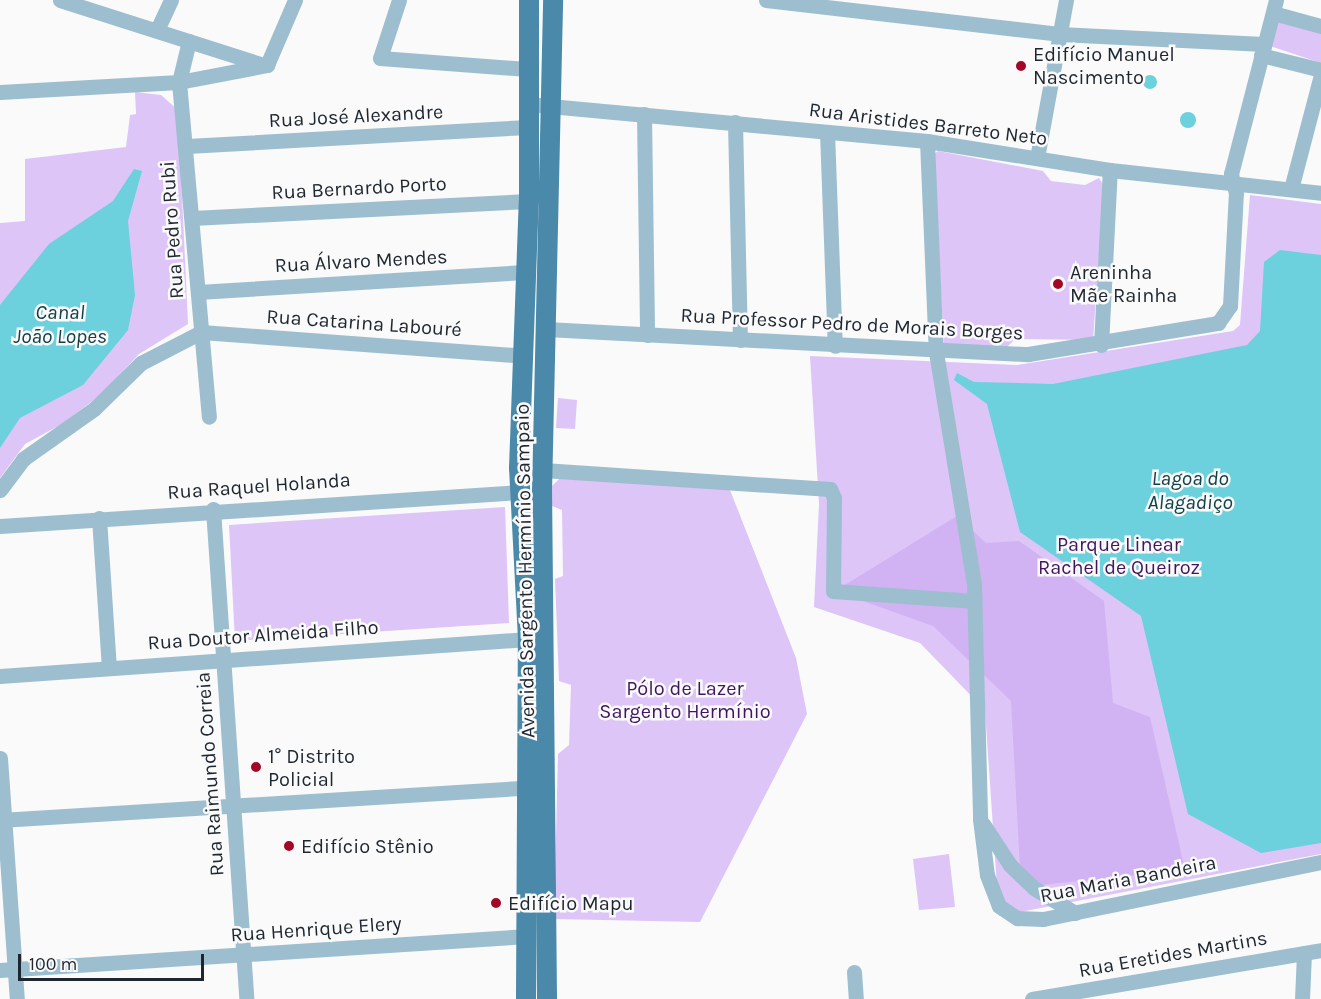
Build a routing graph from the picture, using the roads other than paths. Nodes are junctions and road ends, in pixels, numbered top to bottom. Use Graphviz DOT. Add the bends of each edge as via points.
graph roads {
  1 [pos="60,0"];
  2 [pos="171,0"];
  3 [pos="295,0"];
  4 [pos="399,0"];
  5 [pos="529,0"];
  6 [pos="553,0"];
  7 [pos="766,0"];
  8 [pos="1066,0"];
  9 [pos="1275,6"];
  10 [pos="1321,26"];
  11 [pos="157,30"];
  12 [pos="1059,34"];
  13 [pos="189,41"];
  14 [pos="1263,49"];
  15 [pos="267,65"];
  16 [pos="528,69"];
  17 [pos="1321,69"];
  18 [pos="1321,75"];
  19 [pos="179,82"];
  20 [pos="0,92"];
  21 [pos="528,104"];
  22 [pos="551,106"];
  23 [pos="644,114"];
  24 [pos="735,122"];
  25 [pos="528,126"];
  26 [pos="827,132"];
  27 [pos="927,141"];
  28 [pos="187,146"];
  29 [pos="1037,158"];
  30 [pos="1110,170"];
  31 [pos="1233,183"];
  32 [pos="1291,189"];
  33 [pos="1321,193"];
  34 [pos="529,201"];
  35 [pos="192,218"];
  36 [pos="527,272"];
  37 [pos="198,292"];
  38 [pos="546,329"];
  39 [pos="201,332"];
  40 [pos="647,335"];
  41 [pos="740,340"];
  42 [pos="1101,345"];
  43 [pos="835,346"];
  44 [pos="936,352"];
  45 [pos="524,356"];
  46 [pos="209,417"];
  47 [pos="543,470"];
  48 [pos="0,490"];
  49 [pos="520,492"];
  50 [pos="213,509"];
  51 [pos="99,518"];
  52 [pos="0,526"];
  53 [pos="975,601"];
  54 [pos="528,639"];
  55 [pos="223,659"];
  56 [pos="109,667"];
  57 [pos="0,676"];
  58 [pos="0,758"];
  59 [pos="537,787"];
  60 [pos="234,805"];
  61 [pos="980,819"];
  62 [pos="2,820"];
  63 [pos="1321,862"];
  64 [pos="1075,913"];
  65 [pos="528,936"];
  66 [pos="1321,950"];
  67 [pos="1304,953"];
  68 [pos="243,955"];
  69 [pos="8,969"];
  70 [pos="854,972"];
  71 [pos="1081,995"];
  72 [pos="17,999"];
  73 [pos="246,999"];
  74 [pos="526,999"];
  75 [pos="548,999"];
  76 [pos="856,999"];
  77 [pos="1032,999"];
  78 [pos="1302,999"];
  1 -- 11 [label="street"];
  2 -- 11 [label="street"];
  3 -- 15 [label="street"];
  4 -- 16 [label="street" via="380,58"];
  5 -- 16 [label="main road, Avenida Sargento Hermínio Sampaio"];
  6 -- 22 [label="main road, Avenida Sargento Hermínio Sampaio"];
  7 -- 12 [label="street"];
  8 -- 12 [label="street"];
  9 -- 10 [label="street"];
  9 -- 14 [label="street"];
  11 -- 13 [label="street"];
  12 -- 14 [label="street"];
  12 -- 29 [label="street"];
  13 -- 15 [label="street"];
  13 -- 19 [label="street, Rua Pedro Rubi"];
  14 -- 17 [label="street"];
  14 -- 31 [label="street" via="1233,165"];
  15 -- 19 [label="street"];
  16 -- 21 [label="main road, Avenida Sargento Hermínio Sampaio"];
  18 -- 32 [label="street"];
  19 -- 20 [label="street"];
  19 -- 28 [label="street, Rua Pedro Rubi"];
  21 -- 22 [label="street, Rua Aristides Barreto Neto"];
  21 -- 25 [label="main road, Avenida Sargento Hermínio Sampaio"];
  22 -- 23 [label="street, Rua Aristides Barreto Neto"];
  22 -- 38 [label="main road, Avenida Sargento Hermínio Sampaio"];
  23 -- 24 [label="street, Rua Aristides Barreto Neto"];
  23 -- 40 [label="street"];
  24 -- 26 [label="street, Rua Aristides Barreto Neto"];
  24 -- 41 [label="street"];
  25 -- 28 [label="street, Rua José Alexandre"];
  25 -- 34 [label="main road, Avenida Sargento Hermínio Sampaio"];
  26 -- 27 [label="street, Rua Aristides Barreto Neto"];
  26 -- 43 [label="street"];
  27 -- 29 [label="street, Rua Aristides Barreto Neto"];
  27 -- 44 [label="street, Rua Maria Bandeira"];
  28 -- 35 [label="street, Rua Pedro Rubi"];
  29 -- 30 [label="street, Rua Aristides Barreto Neto"];
  30 -- 31 [label="street, Rua Aristides Barreto Neto"];
  30 -- 42 [label="street"];
  31 -- 32 [label="street, Rua Aristides Barreto Neto"];
  31 -- 42 [label="street, Rua Professor Pedro de Morais Borges" via="1234,250 1230,306 1224,317 1202,328"];
  32 -- 33 [label="street, Rua Aristides Barreto Neto"];
  34 -- 35 [label="street, Rua Bernardo Porto"];
  34 -- 36 [label="main road, Avenida Sargento Hermínio Sampaio"];
  35 -- 37 [label="street, Rua Pedro Rubi"];
  36 -- 37 [label="street, Rua Álvaro Mendes"];
  36 -- 45 [label="main road, Avenida Sargento Hermínio Sampaio"];
  37 -- 39 [label="street, Rua Pedro Rubi"];
  38 -- 40 [label="street, Rua Professor Pedro de Morais Borges"];
  38 -- 47 [label="main road, Avenida Sargento Hermínio Sampaio"];
  39 -- 45 [label="street, Rua Catarina Labouré"];
  39 -- 46 [label="street, Rua Pedro Rubi"];
  39 -- 48 [label="street" via="141,363 94,409 23,459"];
  40 -- 41 [label="street, Rua Professor Pedro de Morais Borges"];
  41 -- 43 [label="street, Rua Professor Pedro de Morais Borges"];
  42 -- 44 [label="street, Rua Professor Pedro de Morais Borges" via="1029,354"];
  43 -- 44 [label="street, Rua Professor Pedro de Morais Borges"];
  44 -- 53 [label="street, Rua Maria Bandeira"];
  45 -- 49 [label="main road, Avenida Sargento Hermínio Sampaio"];
  47 -- 53 [label="street" via="830,489 834,498 833,591"];
  47 -- 59 [label="main road, Avenida Sargento Hermínio Sampaio"];
  49 -- 50 [label="street, Rua Raquel Holanda"];
  49 -- 54 [label="main road, Avenida Sargento Hermínio Sampaio"];
  50 -- 51 [label="street, Rua Raquel Holanda"];
  50 -- 55 [label="street, Rua Raimundo Correia"];
  51 -- 52 [label="street, Rua Raquel Holanda"];
  51 -- 56 [label="street"];
  53 -- 61 [label="street, Rua Maria Bandeira"];
  54 -- 55 [label="street, Rua Doutor Almeida Filho"];
  54 -- 59 [label="main road, Avenida Sargento Hermínio Sampaio"];
  55 -- 56 [label="street, Rua Doutor Almeida Filho"];
  55 -- 60 [label="street, Rua Raimundo Correia"];
  56 -- 57 [label="street, Rua Doutor Almeida Filho"];
  58 -- 62 [label="street"];
  59 -- 60 [label="street"];
  59 -- 65 [label="main road, Avenida Sargento Hermínio Sampaio"];
  59 -- 75 [label="main road, Avenida Sargento Hermínio Sampaio"];
  60 -- 62 [label="street"];
  60 -- 68 [label="street, Rua Raimundo Correia"];
  61 -- 64 [label="street" via="1010,865 1034,888"];
  61 -- 64 [label="street, Rua Maria Bandeira" via="987,875 1004,912 1028,919"];
  62 -- 69 [label="street"];
  63 -- 64 [label="street, Rua Maria Bandeira"];
  65 -- 68 [label="street, Rua Henrique Elery"];
  65 -- 74 [label="main road, Avenida Sargento Hermínio Sampaio"];
  66 -- 67 [label="street, Rua Eretides Martins"];
  67 -- 71 [label="street, Rua Eretides Martins"];
  67 -- 78 [label="street"];
  68 -- 69 [label="street, Rua Henrique Elery"];
  68 -- 73 [label="street, Rua Raimundo Correia"];
  69 -- 72 [label="street"];
  70 -- 76 [label="street"];
  71 -- 77 [label="street, Rua Eretides Martins"];
}
